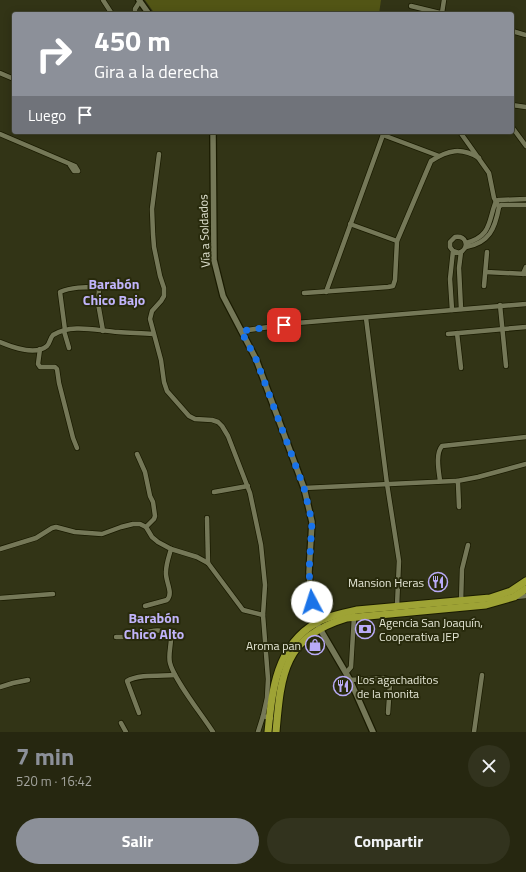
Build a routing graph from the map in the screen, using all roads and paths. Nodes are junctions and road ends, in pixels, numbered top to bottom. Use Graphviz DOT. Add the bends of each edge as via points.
graph roads {
  1 [pos="103,0"];
  2 [pos="444,0"];
  3 [pos="139,1"];
  4 [pos="411,6"];
  5 [pos="111,12"];
  6 [pos="135,12"];
  7 [pos="147,12"];
  8 [pos="424,12"];
  9 [pos="443,12"];
  10 [pos="514,31"];
  11 [pos="526,34"];
  12 [pos="0,73"];
  13 [pos="12,78"];
  14 [pos="514,105"];
  15 [pos="526,108"];
  16 [pos="514,130"];
  17 [pos="0,134"];
  18 [pos="213,134"];
  19 [pos="383,134"];
  20 [pos="461,134"];
  21 [pos="526,146"];
  22 [pos="159,154"];
  23 [pos="439,156"];
  24 [pos="479,158"];
  25 [pos="70,164"];
  26 [pos="526,199"];
  27 [pos="496,201"];
  28 [pos="526,205"];
  29 [pos="499,207"];
  30 [pos="350,224"];
  31 [pos="397,241"];
  32 [pos="466,245"];
  33 [pos="453,251"];
  34 [pos="462,252"];
  35 [pos="487,252"];
  36 [pos="526,267"];
  37 [pos="486,272"];
  38 [pos="524,274"];
  39 [pos="484,286"];
  40 [pos="326,292"];
  41 [pos="304,293"];
  42 [pos="526,304"];
  43 [pos="500,305"];
  44 [pos="461,309"];
  45 [pos="452,310"];
  46 [pos="366,318"];
  47 [pos="526,327"];
  48 [pos="64,330"];
  49 [pos="502,330"];
  50 [pos="103,331"];
  51 [pos="241,331"];
  52 [pos="457,333"];
  53 [pos="153,334"];
  54 [pos="448,334"];
  55 [pos="0,342"];
  56 [pos="69,348"];
  57 [pos="40,350"];
  58 [pos="506,366"];
  59 [pos="461,368"];
  60 [pos="526,437"];
  61 [pos="77,448"];
  62 [pos="137,454"];
  63 [pos="526,464"];
  64 [pos="440,481"];
  65 [pos="457,481"];
  66 [pos="387,484"];
  67 [pos="248,486"];
  68 [pos="304,488"];
  69 [pos="214,492"];
  70 [pos="459,507"];
  71 [pos="207,518"];
  72 [pos="146,527"];
  73 [pos="468,545"];
  74 [pos="0,549"];
  75 [pos="171,549"];
  76 [pos="208,563"];
  77 [pos="526,581"];
  78 [pos="526,589"];
  79 [pos="53,594"];
  80 [pos="526,596"];
  81 [pos="514,597"];
  82 [pos="0,598"];
  83 [pos="461,602"];
  84 [pos="145,606"];
  85 [pos="397,606"];
  86 [pos="263,615"];
  87 [pos="354,617"];
  88 [pos="318,626"];
  89 [pos="116,637"];
  90 [pos="346,673"];
  91 [pos="175,675"];
  92 [pos="482,675"];
  93 [pos="28,680"];
  94 [pos="350,680"];
  95 [pos="0,688"];
  96 [pos="138,713"];
  97 [pos="388,713"];
  98 [pos="270,718"];
  99 [pos="121,723"];
  100 [pos="126,732"];
  101 [pos="214,732"];
  102 [pos="258,732"];
  103 [pos="268,732"];
  104 [pos="276,732"];
  105 [pos="373,732"];
  106 [pos="474,732"];
  1 -- 5 [label="street"];
  2 -- 9 [label="street"];
  3 -- 6 [label="street"];
  3 -- 7 [label="street"];
  4 -- 8 [label="street"];
  10 -- 11 [label="street"];
  12 -- 13 [label="street"];
  14 -- 15 [label="street"];
  16 -- 21 [label="street"];
  17 -- 25 [label="street"];
  18 -- 51 [label="street, Vía a Soldados" via="214,260 223,296"];
  19 -- 23 [label="street"];
  19 -- 30 [label="street"];
  20 -- 24 [label="street"];
  22 -- 53 [label="street" via="152,209 154,247 164,296 150,315"];
  23 -- 24 [label="street" via="466,151"];
  23 -- 31 [label="street" via="431,162"];
  24 -- 27 [label="street" via="489,174"];
  26 -- 27 [label="street"];
  27 -- 29 [label="street"];
  27 -- 32 [label="street" via="486,232"];
  28 -- 29 [label="street"];
  29 -- 32 [label="street" via="495,224 485,240 478,244"];
  30 -- 31 [label="street"];
  30 -- 40 [label="street"];
  31 -- 40 [label="street" via="393,286"];
  32 -- 33 [label="street" via="462,237 453,238 450,244"];
  32 -- 34 [label="street"];
  33 -- 34 [label="street"];
  33 -- 45 [label="street" via="450,279"];
  34 -- 44 [label="street" via="459,268"];
  35 -- 37 [label="street"];
  36 -- 38 [label="street"];
  37 -- 38 [label="street"];
  37 -- 39 [label="street"];
  40 -- 41 [label="street"];
  42 -- 43 [label="street"];
  43 -- 44 [label="street"];
  43 -- 49 [label="street"];
  44 -- 45 [label="street"];
  45 -- 46 [label="street"];
  46 -- 51 [label="street" via="297,323"];
  46 -- 66 [label="street"];
  47 -- 49 [label="street"];
  48 -- 50 [label="street"];
  48 -- 50 [label="street" via="60,292 97,287"];
  48 -- 56 [label="street"];
  48 -- 57 [label="street" via="53,335 47,346"];
  49 -- 52 [label="street"];
  49 -- 58 [label="street"];
  50 -- 53 [label="street"];
  51 -- 68 [label="street, Vía a Soldados" via="256,359"];
  52 -- 54 [label="street"];
  52 -- 59 [label="street"];
  53 -- 67 [label="street" via="167,391 189,416 212,420 222,426"];
  55 -- 57 [label="street" via="18,349"];
  57 -- 61 [label="street" via="40,367 57,369 58,383"];
  60 -- 64 [label="street" via="442,446 439,454"];
  62 -- 72 [label="street" via="154,502 155,516"];
  63 -- 65 [label="street"];
  64 -- 65 [label="street"];
  64 -- 66 [label="street"];
  65 -- 70 [label="street"];
  66 -- 68 [label="street"];
  66 -- 85 [label="street" via="399,560"];
  67 -- 69 [label="street"];
  67 -- 86 [label="street" via="261,544 265,585"];
  68 -- 88 [label="street, Vía a Soldados" via="312,522 309,572 311,599"];
  71 -- 76 [label="street"];
  72 -- 74 [label="street" via="133,524 102,534 74,532 56,527 36,538"];
  72 -- 75 [label="street" via="152,537"];
  73 -- 83 [label="street" via="462,569"];
  75 -- 76 [label="street"];
  75 -- 84 [label="street" via="166,572 170,598"];
  76 -- 86 [label="street" via="243,610"];
  77 -- 83 [label="main road" via="501,595"];
  78 -- 81 [label="main road"];
  79 -- 82 [label="street"];
  80 -- 81 [label="street"];
  81 -- 87 [label="main road" via="470,608"];
  83 -- 85 [label="main road"];
  85 -- 88 [label="main road" via="335,615"];
  86 -- 98 [label="street"];
  87 -- 88 [label="main road"];
  87 -- 90 [label="street" via="351,667"];
  88 -- 90 [label="street, Vía a Soldados"];
  88 -- 98 [label="main road" via="300,635 285,654 275,681"];
  89 -- 91 [label="street" via="152,631 166,632 171,638 170,663"];
  90 -- 94 [label="street, Vía a Soldados"];
  91 -- 96 [label="street" via="127,680"];
  91 -- 101 [label="street"];
  92 -- 106 [label="street"];
  93 -- 95 [label="street"];
  94 -- 97 [label="street" via="388,680"];
  94 -- 105 [label="street, Vía a Soldados"];
  98 -- 102 [label="street"];
  98 -- 103 [label="main road"];
  98 -- 104 [label="main road"];
  99 -- 100 [label="street"];
}
